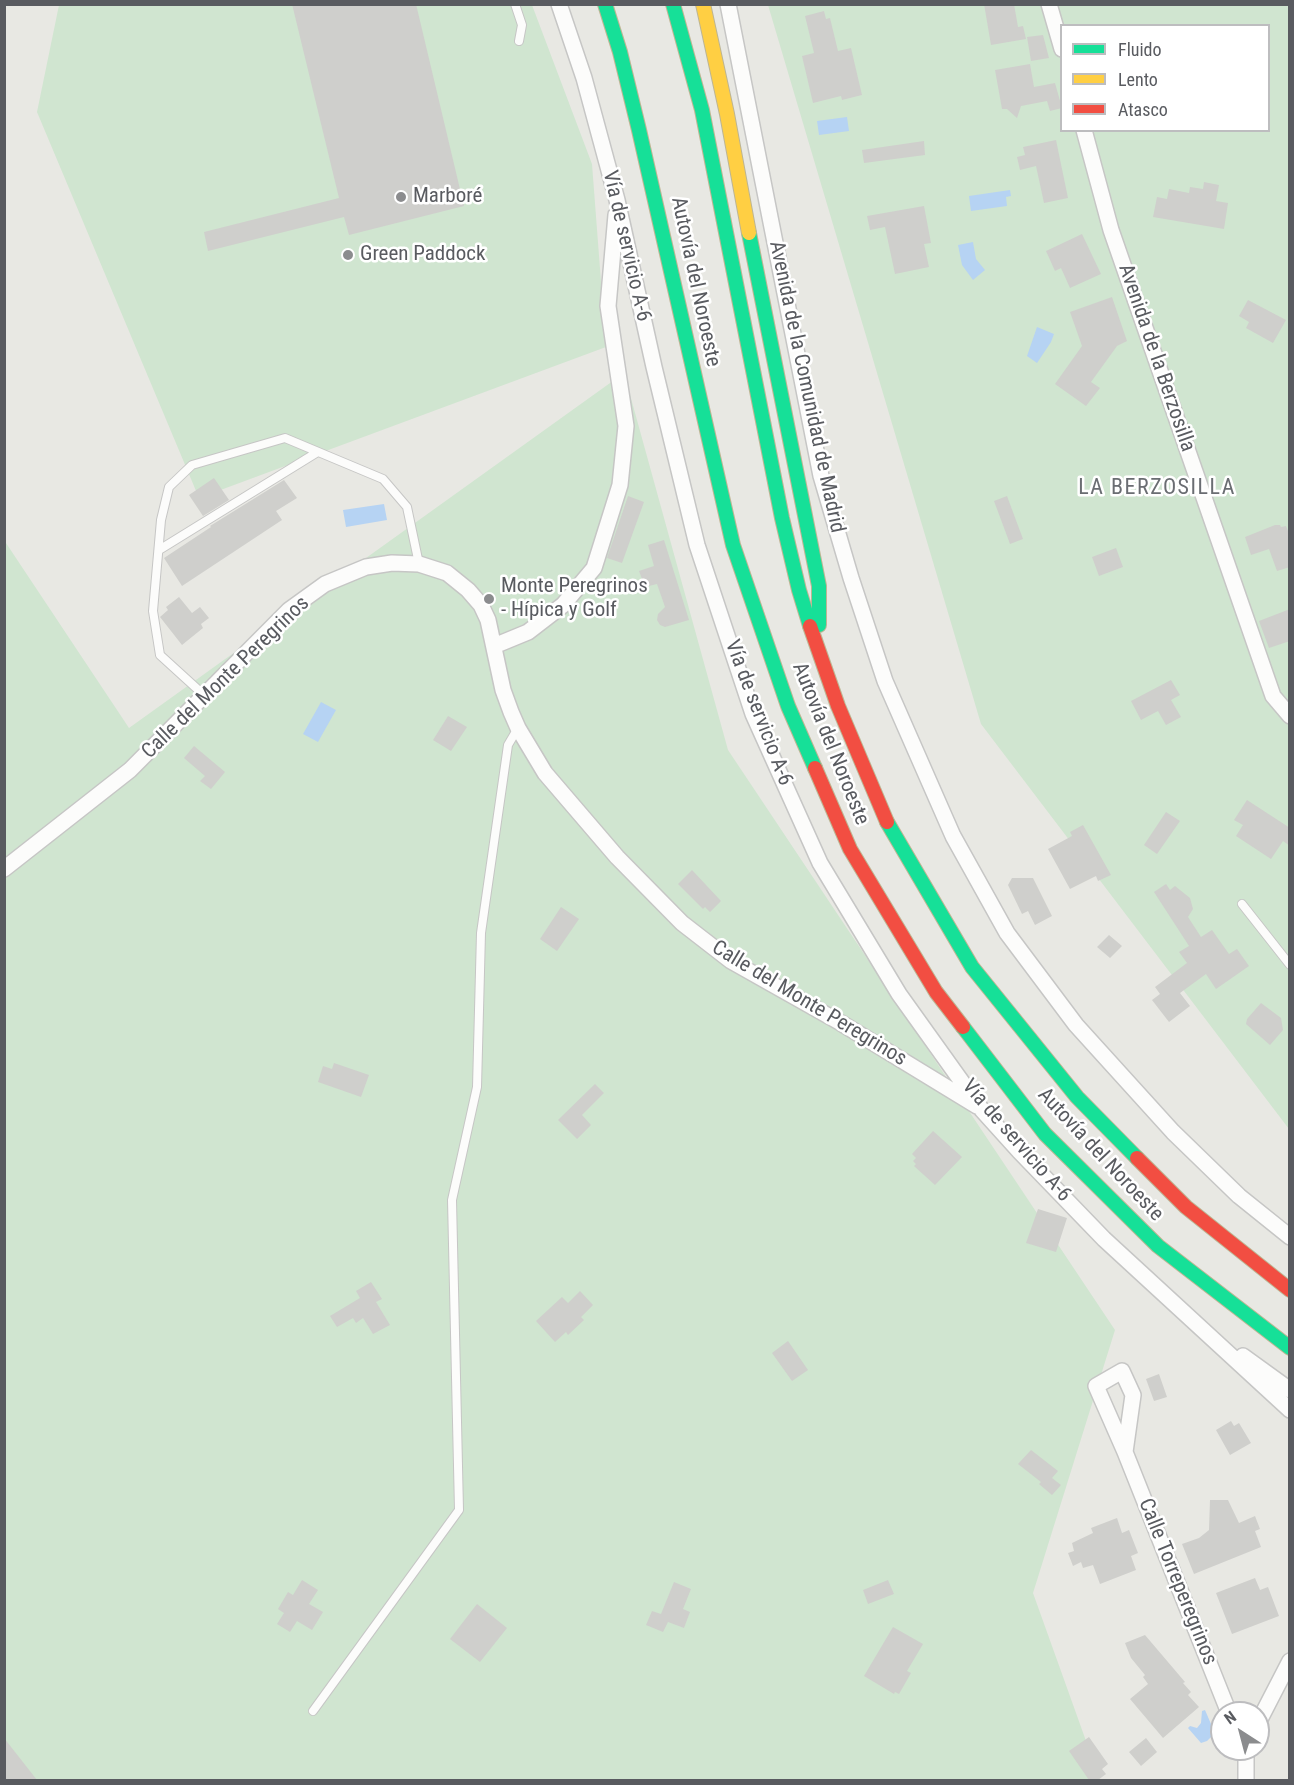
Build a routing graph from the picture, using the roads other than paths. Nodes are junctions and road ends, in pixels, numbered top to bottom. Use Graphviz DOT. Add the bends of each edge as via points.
graph roads {
  1 [pos="515,4"];
  2 [pos="559,4"];
  3 [pos="605,4"];
  4 [pos="673,4"];
  5 [pos="702,4"];
  6 [pos="728,4"];
  7 [pos="1049,4"];
  8 [pos="519,41"];
  9 [pos="1060,42"];
  10 [pos="1085,132"];
  11 [pos="617,200"];
  12 [pos="316,453"];
  13 [pos="159,550"];
  14 [pos="419,564"];
  15 [pos="494,646"];
  16 [pos="818,652"];
  17 [pos="205,696"];
  18 [pos="1290,716"];
  19 [pos="518,728"];
  20 [pos="4,869"];
  21 [pos="1242,904"];
  22 [pos="1290,965"];
  23 [pos="982,1110"];
  24 [pos="1290,1237"];
  25 [pos="1290,1290"];
  26 [pos="1178,1307"];
  27 [pos="1290,1348"];
  28 [pos="1290,1390"];
  29 [pos="1290,1410"];
  30 [pos="1125,1452"];
  31 [pos="1290,1661"];
  32 [pos="1224,1701"];
  33 [pos="1269,1701"];
  34 [pos="314,1711"];
  35 [pos="1246,1761"];
  36 [pos="1246,1780"];
  1 -- 8 [label="lane" via="522,25"];
  2 -- 11 [label="street, Vía de servicio A-6"];
  3 -- 27 [label="highway, Autovía del Noroeste" via="639,130 733,545 788,705 850,849 936,992 1045,1134 1158,1246"];
  4 -- 16 [label="highway, Autovía del Noroeste" via="702,110 782,518"];
  5 -- 16 [label="highway" via="819,586"];
  6 -- 24 [label="street, Avenida de la Comunidad de Madrid" via="821,476 885,681 953,836 1007,933 1076,1025 1173,1132 1239,1196"];
  7 -- 9 [label="street"];
  10 -- 18 [label="street, Avenida de la Berzosilla" via="1112,230 1265,674 1273,696"];
  11 -- 15 [label="street" via="608,306 626,426 620,485 594,568 563,605 528,632"];
  11 -- 23 [label="street, Vía de servicio A-6" via="697,545 753,714 820,863 899,994"];
  12 -- 13 [label="lane"];
  12 -- 13 [label="lane" via="285,438 192,465 169,487"];
  12 -- 14 [label="lane" via="383,479 407,507"];
  13 -- 17 [label="lane" via="153,611 160,655"];
  14 -- 15 [label="street, Calle del Monte Peregrinos" via="447,573 468,590 488,620"];
  14 -- 17 [label="street, Calle del Monte Peregrinos" via="392,562 366,567 325,584 290,610"];
  15 -- 19 [label="street, Calle del Monte Peregrinos" via="503,690"];
  16 -- 25 [label="highway, Autovía del Noroeste" via="888,823 972,967 1077,1097 1186,1208"];
  17 -- 20 [label="street, Calle del Monte Peregrinos" via="130,770"];
  19 -- 23 [label="street, Calle del Monte Peregrinos" via="545,773 617,857 682,923 731,961"];
  19 -- 34 [label="lane" via="508,745 481,933 477,1088 452,1200 459,1510"];
  21 -- 22 [label="lane"];
  23 -- 26 [label="street, Vía de servicio A-6" via="1104,1239"];
  26 -- 28 [label="street"];
  26 -- 29 [label="street"];
  30 -- 32 [label="street, Calle Torreperegrinos"];
  31 -- 33 [label="street"];
  35 -- 36 [label="street"];
}
